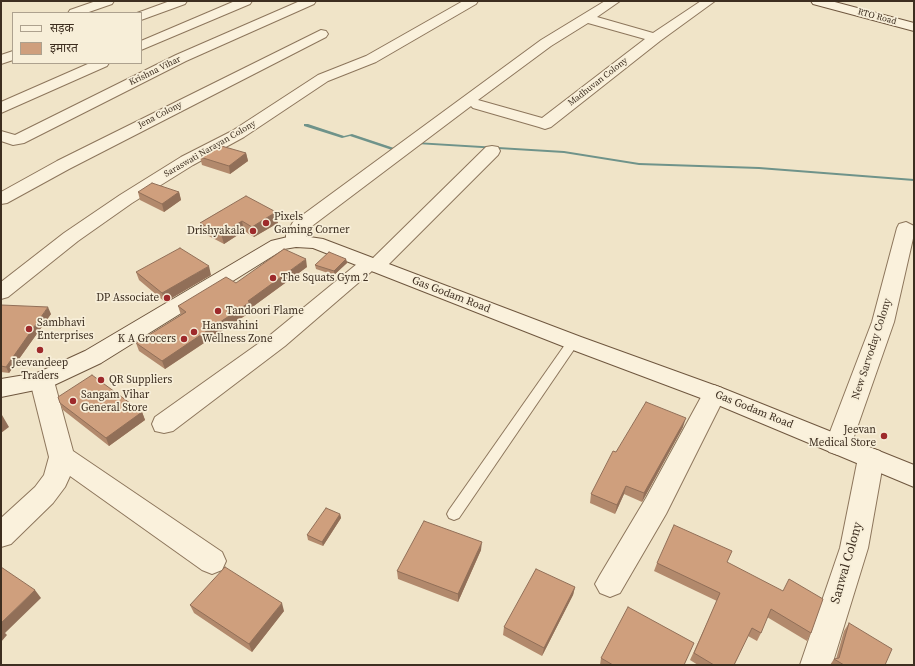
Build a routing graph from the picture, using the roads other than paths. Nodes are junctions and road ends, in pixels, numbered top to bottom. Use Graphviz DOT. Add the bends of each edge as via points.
graph roads {
  1 [pos="108,1"];
  2 [pos="181,1"];
  3 [pos="246,1"];
  4 [pos="310,1"];
  5 [pos="472,1"];
  6 [pos="614,1"];
  7 [pos="709,1"];
  8 [pos="817,1"];
  9 [pos="77,12"];
  10 [pos="142,16"];
  11 [pos="586,18"];
  12 [pos="914,27"];
  13 [pos="320,34"];
  14 [pos="656,38"];
  15 [pos="142,46"];
  16 [pos="12,55"];
  17 [pos="1,60"];
  18 [pos="100,64"];
  19 [pos="478,105"];
  20 [pos="1,108"];
  21 [pos="1,136"];
  22 [pos="492,151"];
  23 [pos="1,199"];
  24 [pos="906,228"];
  25 [pos="296,241"];
  26 [pos="373,265"];
  27 [pos="1,292"];
  28 [pos="573,342"];
  29 [pos="42,381"];
  30 [pos="1,388"];
  31 [pos="714,394"];
  32 [pos="164,424"];
  33 [pos="838,445"];
  34 [pos="62,457"];
  35 [pos="871,458"];
  36 [pos="914,476"];
  37 [pos="454,514"];
  38 [pos="1,535"];
  39 [pos="212,561"];
  40 [pos="610,584"];
  41 [pos="816,665"];
  1 -- 9 [label="street"];
  2 -- 10 [label="street"];
  3 -- 15 [label="street"];
  4 -- 21 [label="street, Krishna Vihar" via="181,58 18,140"];
  5 -- 27 [label="street, Saraswati Narayan Colony" via="371,59 323,78 238,134 126,199 71,237"];
  6 -- 11 [label="street"];
  7 -- 14 [label="street, Madhuvan Colony"];
  8 -- 12 [label="street, RTO Road"];
  11 -- 14 [label="street"];
  11 -- 25 [label="street" via="546,43 300,226"];
  13 -- 23 [label="street, Jena Colony"];
  14 -- 19 [label="street, Madhuvan Colony" via="545,124"];
  16 -- 17 [label="street"];
  18 -- 20 [label="street"];
  22 -- 26 [label="street"];
  24 -- 33 [label="street, New Sarvoday Colony" via="883,322"];
  25 -- 26 [label="street, Gas Godam Road" via="316,243"];
  25 -- 29 [label="street, Gas Godam Road" via="278,245 93,357"];
  26 -- 28 [label="street, Gas Godam Road"];
  26 -- 32 [label="street" via="277,341"];
  28 -- 31 [label="street, Gas Godam Road"];
  28 -- 37 [label="lane"];
  29 -- 30 [label="street, Gas Godam Road"];
  29 -- 34 [label="street"];
  31 -- 33 [label="street, Gas Godam Road"];
  31 -- 40 [label="street" via="656,506"];
  33 -- 35 [label="street, Gas Godam Road"];
  34 -- 38 [label="street" via="56,479 44,495"];
  34 -- 39 [label="street"];
  35 -- 36 [label="street, Gas Godam Road"];
  35 -- 41 [label="street, Sanwal Colony" via="854,548"];
}
